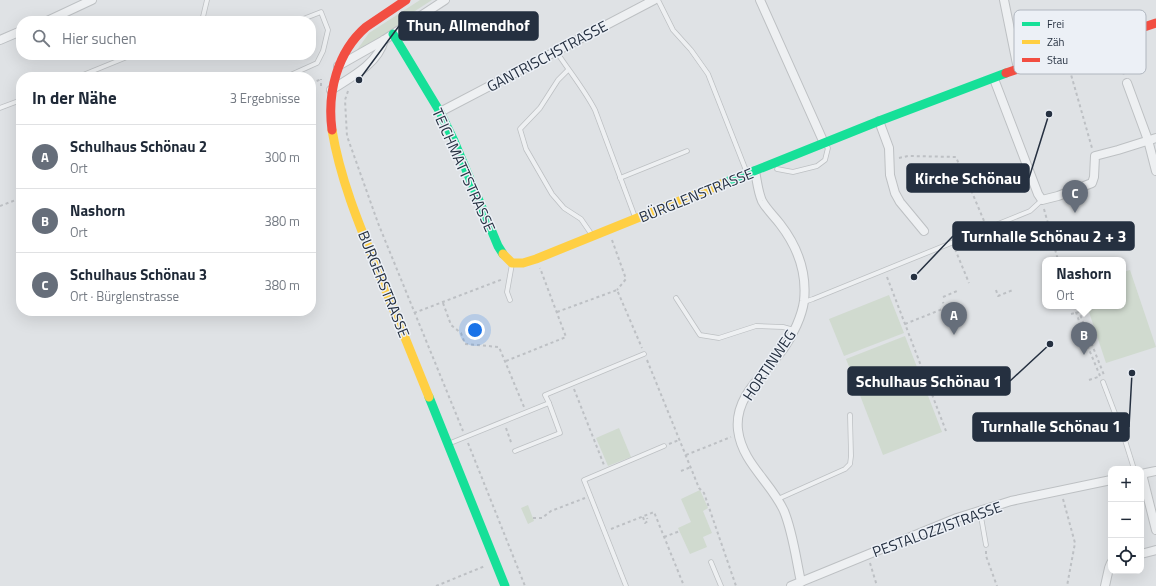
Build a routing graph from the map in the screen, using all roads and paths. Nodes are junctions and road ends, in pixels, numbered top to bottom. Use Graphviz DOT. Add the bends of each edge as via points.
graph roads {
  1 [pos="92,0"];
  2 [pos="207,0"];
  3 [pos="406,0"];
  4 [pos="445,0"];
  5 [pos="654,0"];
  6 [pos="658,0"];
  7 [pos="760,0"];
  8 [pos="1004,0"];
  9 [pos="58,16"];
  10 [pos="203,16"];
  11 [pos="311,16"];
  12 [pos="1156,23"];
  13 [pos="1146,26"];
  14 [pos="16,34"];
  15 [pos="392,34"];
  16 [pos="0,40"];
  17 [pos="384,40"];
  18 [pos="1014,49"];
  19 [pos="556,51"];
  20 [pos="120,60"];
  21 [pos="337,66"];
  22 [pos="568,70"];
  23 [pos="1014,71"];
  24 [pos="90,72"];
  25 [pos="297,72"];
  26 [pos="1071,74"];
  27 [pos="1124,74"];
  28 [pos="321,79"];
  29 [pos="994,79"];
  30 [pos="316,81"];
  31 [pos="1127,83"];
  32 [pos="350,87"];
  33 [pos="331,90"];
  34 [pos="16,102"];
  35 [pos="0,108"];
  36 [pos="440,112"];
  37 [pos="879,121"];
  38 [pos="1156,138"];
  39 [pos="1148,140"];
  40 [pos="824,143"];
  41 [pos="687,151"];
  42 [pos="1095,156"];
  43 [pos="890,161"];
  44 [pos="777,169"];
  45 [pos="1156,171"];
  46 [pos="751,173"];
  47 [pos="620,178"];
  48 [pos="16,200"];
  49 [pos="1042,200"];
  50 [pos="0,206"];
  51 [pos="636,219"];
  52 [pos="987,228"];
  53 [pos="608,230"];
  54 [pos="924,231"];
  55 [pos="593,236"];
  56 [pos="1065,247"];
  57 [pos="1055,250"];
  58 [pos="958,256"];
  59 [pos="1057,257"];
  60 [pos="536,259"];
  61 [pos="512,263"];
  62 [pos="884,270"];
  63 [pos="509,277"];
  64 [pos="969,283"];
  65 [pos="617,290"];
  66 [pos="996,290"];
  67 [pos="1013,290"];
  68 [pos="958,291"];
  69 [pos="943,297"];
  70 [pos="676,298"];
  71 [pos="510,300"];
  72 [pos="804,302"];
  73 [pos="943,302"];
  74 [pos="442,303"];
  75 [pos="1075,309"];
  76 [pos="557,312"];
  77 [pos="414,313"];
  78 [pos="1076,313"];
  79 [pos="1071,314"];
  80 [pos="905,324"];
  81 [pos="794,330"];
  82 [pos="644,354"];
  83 [pos="506,361"];
  84 [pos="1089,380"];
  85 [pos="1103,382"];
  86 [pos="572,384"];
  87 [pos="549,403"];
  88 [pos="527,412"];
  89 [pos="850,415"];
  90 [pos="504,422"];
  91 [pos="946,431"];
  92 [pos="739,434"];
  93 [pos="466,437"];
  94 [pos="679,440"];
  95 [pos="448,444"];
  96 [pos="664,446"];
  97 [pos="515,451"];
  98 [pos="686,455"];
  99 [pos="1133,466"];
  100 [pos="691,467"];
  101 [pos="606,470"];
  102 [pos="681,471"];
  103 [pos="1156,471"];
  104 [pos="1144,474"];
  105 [pos="1108,481"];
  106 [pos="1144,482"];
  107 [pos="1061,491"];
  108 [pos="590,497"];
  109 [pos="778,499"];
  110 [pos="980,511"];
  111 [pos="643,517"];
  112 [pos="533,518"];
  113 [pos="647,518"];
  114 [pos="1156,530"];
  115 [pos="680,531"];
  116 [pos="603,532"];
  117 [pos="664,537"];
  118 [pos="986,545"];
  119 [pos="1156,550"];
  120 [pos="1144,553"];
  121 [pos="868,554"];
  122 [pos="496,562"];
  123 [pos="712,562"];
  124 [pos="1108,572"];
  125 [pos="801,582"];
  126 [pos="436,586"];
  127 [pos="505,586"];
  128 [pos="525,586"];
  129 [pos="625,586"];
  130 [pos="684,586"];
  131 [pos="721,586"];
  132 [pos="736,586"];
  133 [pos="791,586"];
  134 [pos="877,586"];
  135 [pos="997,586"];
  136 [pos="1067,586"];
  137 [pos="1105,586"];
  1 -- 9 [label="street"];
  2 -- 10 [label="lane"];
  3 -- 21 [label="street, BURGERSTRASSE" via="361,31"];
  4 -- 15 [label="street"];
  5 -- 19 [label="street, GANTRISCHSTRASSE"];
  6 -- 46 [label="lane" via="673,30 708,74"];
  7 -- 40 [label="street"];
  8 -- 18 [label="street"];
  11 -- 25 [label="lane" via="321,12 328,30 323,51 317,63"];
  12 -- 13 [label="street, BÜRGLENSTRASSE"];
  14 -- 16 [label="street"];
  15 -- 17 [label="street"];
  15 -- 36 [label="street, TEICHMATTSTRASSE"];
  17 -- 21 [label="street"];
  17 -- 33 [label="street" via="372,61"];
  19 -- 22 [label="lane"];
  19 -- 36 [label="street, GANTRISCHSTRASSE"];
  20 -- 24 [label="lane"];
  21 -- 33 [label="street, BURGERSTRASSE"];
  22 -- 47 [label="lane" via="595,110"];
  22 -- 55 [label="lane" via="558,80 540,108 520,129 526,149 552,194 564,208 581,219"];
  23 -- 29 [label="street, BÜRGLENSTRASSE"];
  26 -- 42 [label="path"];
  27 -- 31 [label="path"];
  28 -- 30 [label="path"];
  29 -- 37 [label="street, BÜRGLENSTRASSE"];
  29 -- 49 [label="street"];
  31 -- 39 [label="street"];
  32 -- 77 [label="path" via="345,100 346,136"];
  33 -- 95 [label="street, BURGERSTRASSE" via="332,126 343,178"];
  34 -- 35 [label="lane"];
  36 -- 61 [label="street, TEICHMATTSTRASSE" via="498,246"];
  37 -- 40 [label="street, BÜRGLENSTRASSE"];
  37 -- 43 [label="street" via="889,148"];
  38 -- 39 [label="street"];
  39 -- 42 [label="street"];
  39 -- 45 [label="street"];
  40 -- 44 [label="lane" via="828,148 825,160 817,166 793,172"];
  40 -- 46 [label="street, BÜRGLENSTRASSE"];
  41 -- 47 [label="lane"];
  42 -- 49 [label="street" via="1092,183"];
  43 -- 52 [label="path" via="908,156 956,157"];
  43 -- 54 [label="street" via="895,193"];
  46 -- 51 [label="street, BÜRGLENSTRASSE"];
  46 -- 72 [label="street, HORTINWEG" via="766,208 787,234 799,258 804,279"];
  47 -- 51 [label="lane"];
  48 -- 50 [label="path"];
  49 -- 52 [label="lane" via="1030,211"];
  49 -- 57 [label="path"];
  51 -- 53 [label="street, BÜRGLENSTRASSE"];
  52 -- 62 [label="lane"];
  53 -- 55 [label="street, BÜRGLENSTRASSE"];
  53 -- 65 [label="path" via="626,279"];
  55 -- 60 [label="street, BÜRGLENSTRASSE"];
  56 -- 57 [label="path"];
  57 -- 59 [label="path"];
  58 -- 64 [label="path"];
  60 -- 61 [label="street, BÜRGLENSTRASSE"];
  60 -- 76 [label="path"];
  61 -- 63 [label="lane"];
  62 -- 72 [label="lane"];
  62 -- 80 [label="path"];
  63 -- 71 [label="lane" via="507,292"];
  63 -- 74 [label="path"];
  65 -- 76 [label="path"];
  65 -- 82 [label="path"];
  66 -- 67 [label="path" via="998,296"];
  68 -- 69 [label="path"];
  70 -- 81 [label="lane" via="700,335 719,338 756,326"];
  72 -- 81 [label="street, HORTINWEG"];
  73 -- 80 [label="path" via="945,308"];
  74 -- 77 [label="path"];
  74 -- 83 [label="path" via="451,325 461,333 465,344 499,347"];
  75 -- 78 [label="path"];
  76 -- 83 [label="path" via="566,337"];
  77 -- 93 [label="path"];
  78 -- 79 [label="path"];
  78 -- 84 [label="path" via="1101,376"];
  80 -- 91 [label="path"];
  81 -- 92 [label="street, HORTINWEG" via="784,348 745,396 738,418"];
  82 -- 86 [label="lane"];
  82 -- 94 [label="path"];
  83 -- 88 [label="path"];
  85 -- 99 [label="lane"];
  86 -- 87 [label="lane" via="546,395"];
  86 -- 101 [label="path"];
  87 -- 88 [label="lane"];
  87 -- 97 [label="lane" via="560,434"];
  88 -- 90 [label="lane"];
  89 -- 109 [label="lane" via="850,464 845,469"];
  90 -- 93 [label="lane"];
  90 -- 97 [label="path"];
  92 -- 98 [label="path"];
  92 -- 109 [label="street, HORTINWEG" via="747,456"];
  93 -- 95 [label="lane"];
  93 -- 128 [label="path"];
  94 -- 96 [label="path"];
  94 -- 98 [label="path"];
  95 -- 122 [label="street, BURGERSTRASSE"];
  96 -- 101 [label="lane"];
  98 -- 100 [label="path"];
  100 -- 102 [label="path"];
  100 -- 132 [label="path" via="704,493"];
  101 -- 108 [label="lane" via="584,480"];
  103 -- 104 [label="street"];
  105 -- 107 [label="street, PESTALOZZISTRASSE"];
  106 -- 114 [label="street"];
  107 -- 110 [label="street, PESTALOZZISTRASSE" via="1011,501"];
  107 -- 136 [label="path" via="1075,543"];
  108 -- 112 [label="path" via="551,511 542,518"];
  108 -- 116 [label="lane"];
  109 -- 125 [label="street, HORTINWEG" via="788,524"];
  110 -- 118 [label="lane"];
  110 -- 121 [label="street, PESTALOZZISTRASSE"];
  111 -- 113 [label="path" via="645,523 648,522"];
  111 -- 116 [label="path"];
  111 -- 117 [label="path" via="654,512"];
  115 -- 117 [label="path"];
  116 -- 129 [label="lane"];
  117 -- 130 [label="path"];
  118 -- 135 [label="path" via="986,556"];
  119 -- 120 [label="street"];
  121 -- 125 [label="street, PESTALOZZISTRASSE"];
  121 -- 134 [label="path"];
  122 -- 126 [label="path"];
  122 -- 127 [label="street, BURGERSTRASSE"];
  123 -- 131 [label="lane"];
  124 -- 137 [label="street"];
  125 -- 133 [label="street, PESTALOZZISTRASSE"];
}
